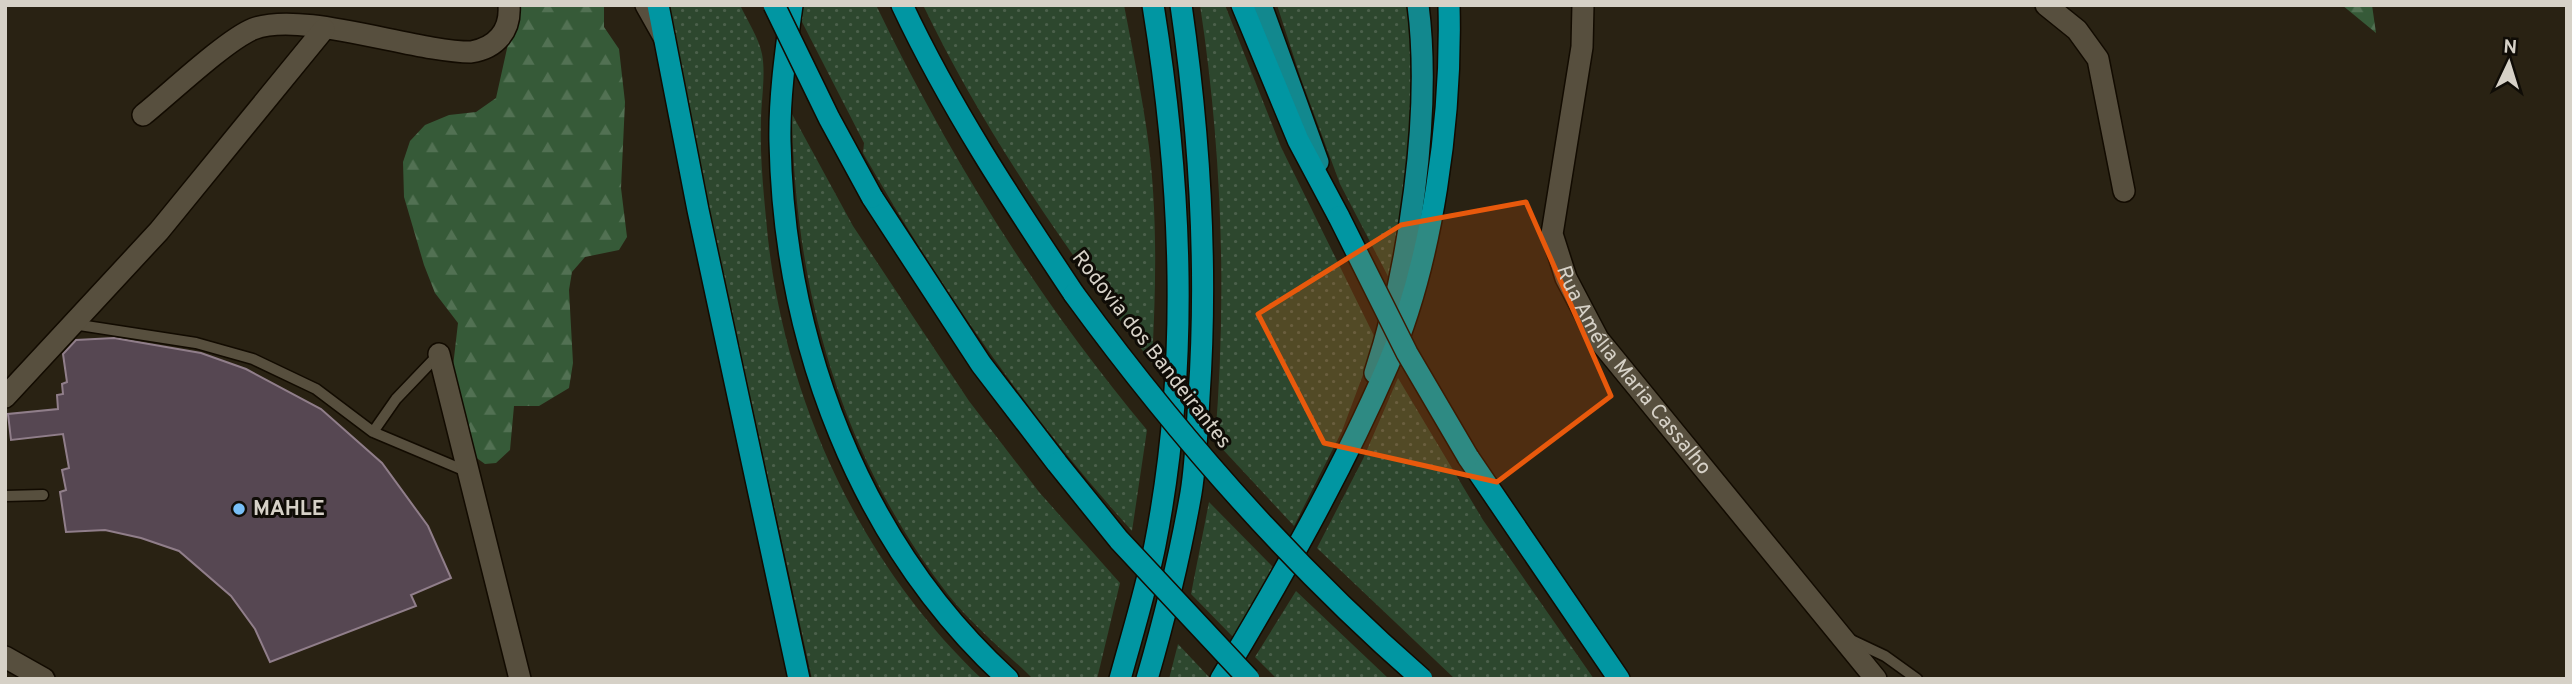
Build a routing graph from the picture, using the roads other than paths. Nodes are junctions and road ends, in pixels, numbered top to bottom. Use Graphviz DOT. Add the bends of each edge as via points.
graph roads {
  1 [pos="509,5"];
  2 [pos="646,5"];
  3 [pos="658,5"];
  4 [pos="774,5"];
  5 [pos="792,5"];
  6 [pos="902,5"];
  7 [pos="1153,5"];
  8 [pos="1181,5"];
  9 [pos="1242,5"];
  10 [pos="1261,5"];
  11 [pos="1418,5"];
  12 [pos="1449,5"];
  13 [pos="1583,5"];
  14 [pos="2046,5"];
  15 [pos="324,29"];
  16 [pos="667,41"];
  17 [pos="143,115"];
  18 [pos="2124,191"];
  19 [pos="1337,213"];
  20 [pos="73,324"];
  21 [pos="439,354"];
  22 [pos="5,397"];
  23 [pos="373,432"];
  24 [pos="1349,443"];
  25 [pos="471,473"];
  26 [pos="43,495"];
  27 [pos="5,496"];
  28 [pos="1840,635"];
  29 [pos="5,657"];
  30 [pos="44,679"];
  31 [pos="520,679"];
  32 [pos="799,679"];
  33 [pos="1007,679"];
  34 [pos="1120,679"];
  35 [pos="1147,679"];
  36 [pos="1222,679"];
  37 [pos="1249,679"];
  38 [pos="1422,679"];
  39 [pos="1619,679"];
  40 [pos="1876,679"];
  41 [pos="1917,679"];
  1 -- 15 [label="street" via="500,39 471,52"];
  2 -- 16 [label="street"];
  3 -- 16 [label="highway"];
  4 -- 37 [label="highway, bridge" via="872,197 981,365 1119,540"];
  5 -- 33 [label="highway" via="780,142 795,292 830,413 881,520 922,582"];
  6 -- 38 [label="highway, Rodovia dos Bandeirantes, bridge" via="1009,198 1074,294 1185,439 1315,582"];
  7 -- 34 [label="highway" via="1175,173 1179,280 1174,408 1158,524"];
  8 -- 35 [label="highway" via="1202,201 1203,335 1191,489 1177,565"];
  9 -- 19 [label="highway" via="1298,140"];
  10 -- 19 [label="highway"];
  11 -- 24 [label="highway" via="1419,105 1411,208 1387,338"];
  12 -- 24 [label="highway" via="1442,148 1424,244 1389,363"];
  13 -- 28 [label="street, Rua Amélia Maria Cassalho" via="1582,47 1552,234 1566,278 1598,340"];
  14 -- 18 [label="street" via="2077,30 2098,59"];
  15 -- 17 [label="street" via="278,25 251,30"];
  15 -- 20 [label="street" via="159,231"];
  16 -- 32 [label="highway" via="698,211"];
  19 -- 39 [label="highway, bridge" via="1407,353 1468,457"];
  20 -- 22 [label="street"];
  20 -- 23 [label="lane" via="196,343 253,359 316,389"];
  21 -- 23 [label="lane" via="396,399"];
  21 -- 25 [label="street"];
  23 -- 25 [label="lane"];
  24 -- 36 [label="highway" via="1281,578"];
  25 -- 31 [label="street"];
  26 -- 27 [label="lane"];
  28 -- 40 [label="street, Rua Amélia Maria Cassalho"];
  28 -- 41 [label="lane" via="1885,656"];
  29 -- 30 [label="street"];
}
